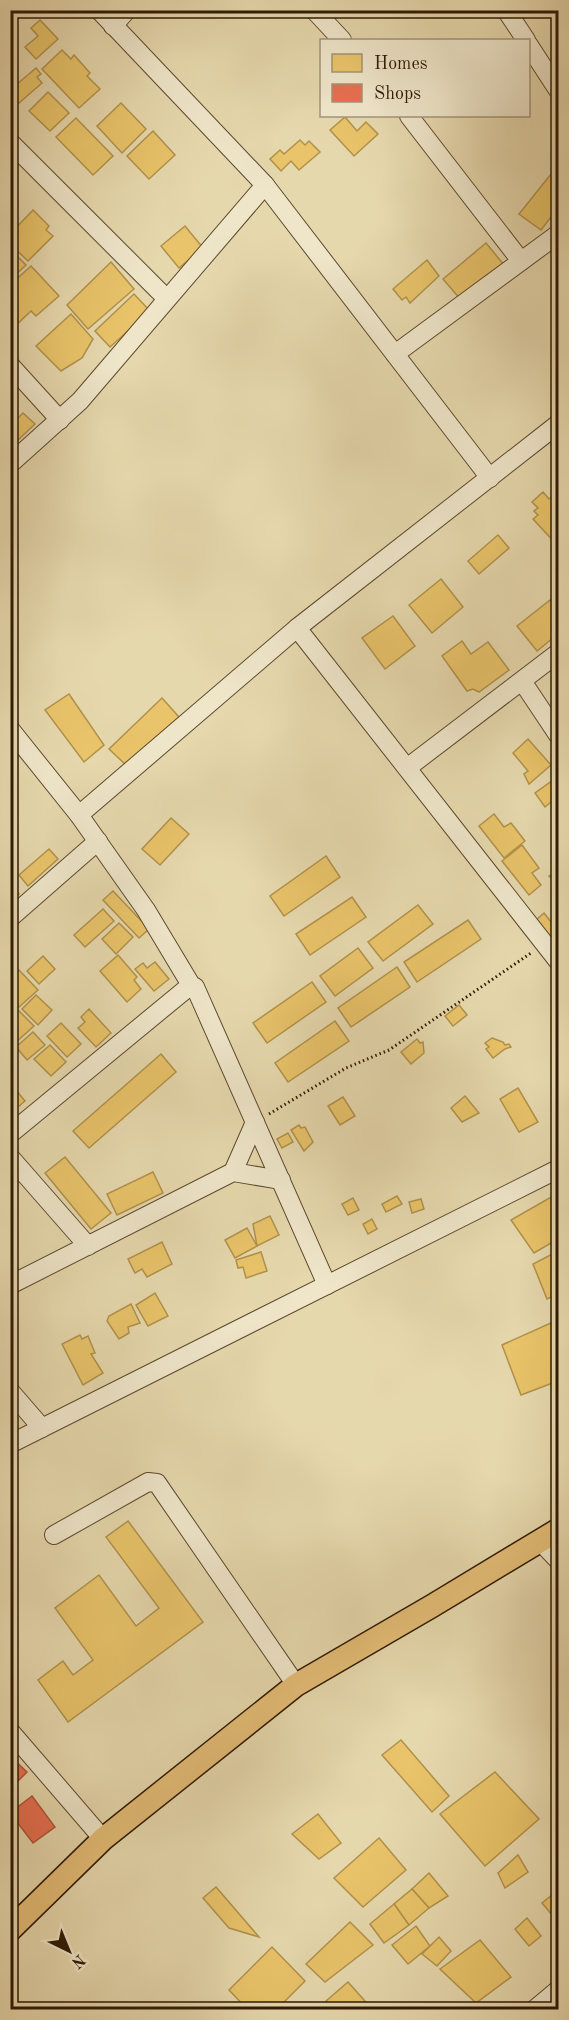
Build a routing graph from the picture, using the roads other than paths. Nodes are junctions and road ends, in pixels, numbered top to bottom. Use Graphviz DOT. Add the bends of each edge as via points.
graph roads {
  1 [pos="99,10"];
  2 [pos="127,10"];
  3 [pos="315,10"];
  4 [pos="506,10"];
  5 [pos="113,26"];
  6 [pos="341,39"];
  7 [pos="525,39"];
  8 [pos="530,48"];
  9 [pos="558,90"];
  10 [pos="410,117"];
  11 [pos="10,142"];
  12 [pos="265,185"];
  13 [pos="558,234"];
  14 [pos="521,261"];
  15 [pos="167,299"];
  16 [pos="395,354"];
  17 [pos="10,365"];
  18 [pos="60,420"];
  19 [pos="558,424"];
  20 [pos="10,464"];
  21 [pos="490,478"];
  22 [pos="297,628"];
  23 [pos="558,653"];
  24 [pos="522,681"];
  25 [pos="10,729"];
  26 [pos="558,735"];
  27 [pos="407,768"];
  28 [pos="80,815"];
  29 [pos="98,842"];
  30 [pos="10,918"];
  31 [pos="558,961"];
  32 [pos="192,985"];
  33 [pos="255,1122"];
  34 [pos="10,1134"];
  35 [pos="10,1157"];
  36 [pos="558,1169"];
  37 [pos="233,1172"];
  38 [pos="280,1180"];
  39 [pos="88,1246"];
  40 [pos="10,1285"];
  41 [pos="327,1285"];
  42 [pos="10,1391"];
  43 [pos="42,1428"];
  44 [pos="10,1444"];
  45 [pos="54,1535"];
  46 [pos="549,1535"];
  47 [pos="558,1560"];
  48 [pos="296,1685"];
  49 [pos="10,1731"];
  50 [pos="103,1839"];
  51 [pos="10,1930"];
  52 [pos="558,1990"];
  53 [pos="534,2010"];
  1 -- 5 [label="street"];
  2 -- 5 [label="street"];
  3 -- 6 [label="street"];
  4 -- 7 [label="street"];
  5 -- 12 [label="street"];
  8 -- 9 [label="street"];
  10 -- 14 [label="street"];
  11 -- 15 [label="street"];
  12 -- 15 [label="street"];
  12 -- 16 [label="street"];
  13 -- 14 [label="street"];
  14 -- 16 [label="street"];
  15 -- 18 [label="street"];
  16 -- 21 [label="street"];
  17 -- 18 [label="street"];
  18 -- 20 [label="street"];
  19 -- 21 [label="street"];
  21 -- 22 [label="street"];
  22 -- 27 [label="street"];
  22 -- 28 [label="street"];
  23 -- 24 [label="street"];
  24 -- 26 [label="street"];
  24 -- 27 [label="street"];
  25 -- 28 [label="street"];
  27 -- 31 [label="street"];
  28 -- 29 [label="street"];
  29 -- 30 [label="street"];
  29 -- 32 [label="street"];
  32 -- 33 [label="street"];
  32 -- 34 [label="street"];
  33 -- 37 [label="street"];
  33 -- 38 [label="street"];
  35 -- 39 [label="street"];
  36 -- 41 [label="street"];
  37 -- 38 [label="street"];
  37 -- 39 [label="street"];
  38 -- 41 [label="street"];
  39 -- 40 [label="street"];
  41 -- 43 [label="street"];
  42 -- 43 [label="street"];
  43 -- 44 [label="street"];
  45 -- 48 [label="street" via="148,1482 157,1483"];
  46 -- 47 [label="street"];
  46 -- 48 [label="main road"];
  48 -- 50 [label="main road"];
  49 -- 50 [label="street"];
  50 -- 51 [label="main road"];
  52 -- 53 [label="street"];
}
